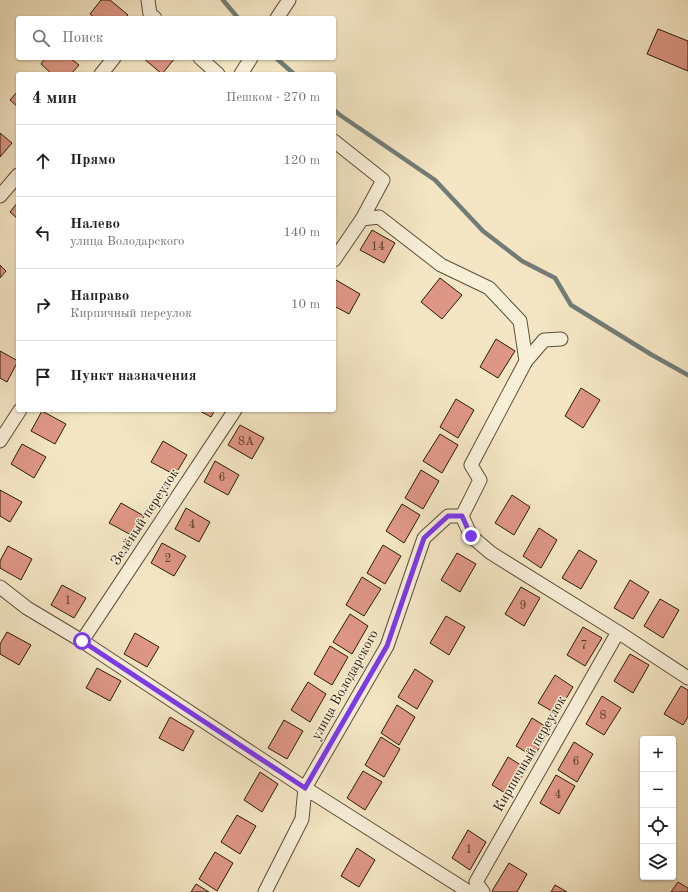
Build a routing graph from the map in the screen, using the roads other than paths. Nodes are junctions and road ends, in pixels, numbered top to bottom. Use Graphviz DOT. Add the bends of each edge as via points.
graph roads {
  1 [pos="148,0"];
  2 [pos="289,0"];
  3 [pos="151,16"];
  4 [pos="278,16"];
  5 [pos="112,60"];
  6 [pos="202,60"];
  7 [pos="251,60"];
  8 [pos="103,72"];
  9 [pos="216,72"];
  10 [pos="242,72"];
  11 [pos="336,143"];
  12 [pos="16,177"];
  13 [pos="0,196"];
  14 [pos="362,219"];
  15 [pos="336,257"];
  16 [pos="561,339"];
  17 [pos="526,361"];
  18 [pos="19,412"];
  19 [pos="234,412"];
  20 [pos="0,441"];
  21 [pos="462,516"];
  22 [pos="0,587"];
  23 [pos="618,632"];
  24 [pos="82,641"];
  25 [pos="688,678"];
  26 [pos="305,788"];
  27 [pos="265,892"];
  28 [pos="469,892"];
  29 [pos="483,892"];
  1 -- 3 [label="street"];
  2 -- 4 [label="street"];
  5 -- 8 [label="street"];
  6 -- 9 [label="street"];
  7 -- 10 [label="street"];
  11 -- 14 [label="street" via="383,180"];
  12 -- 13 [label="street"];
  14 -- 15 [label="street"];
  14 -- 17 [label="street" via="379,217 441,265 489,288 520,321"];
  16 -- 17 [label="street" via="544,340"];
  17 -- 21 [label="street" via="471,465 480,480"];
  18 -- 20 [label="street"];
  19 -- 24 [label="street, Зелёный переулок"];
  21 -- 23 [label="street" via="471,536 491,554"];
  21 -- 26 [label="street, улица Володарского" via="448,516 424,538 387,646"];
  22 -- 24 [label="street" via="27,608"];
  23 -- 25 [label="street"];
  23 -- 29 [label="street, Кирпичный переулок" via="476,882"];
  24 -- 26 [label="street"];
  26 -- 27 [label="street, улица Володарского" via="302,819"];
  26 -- 28 [label="street"];
}
